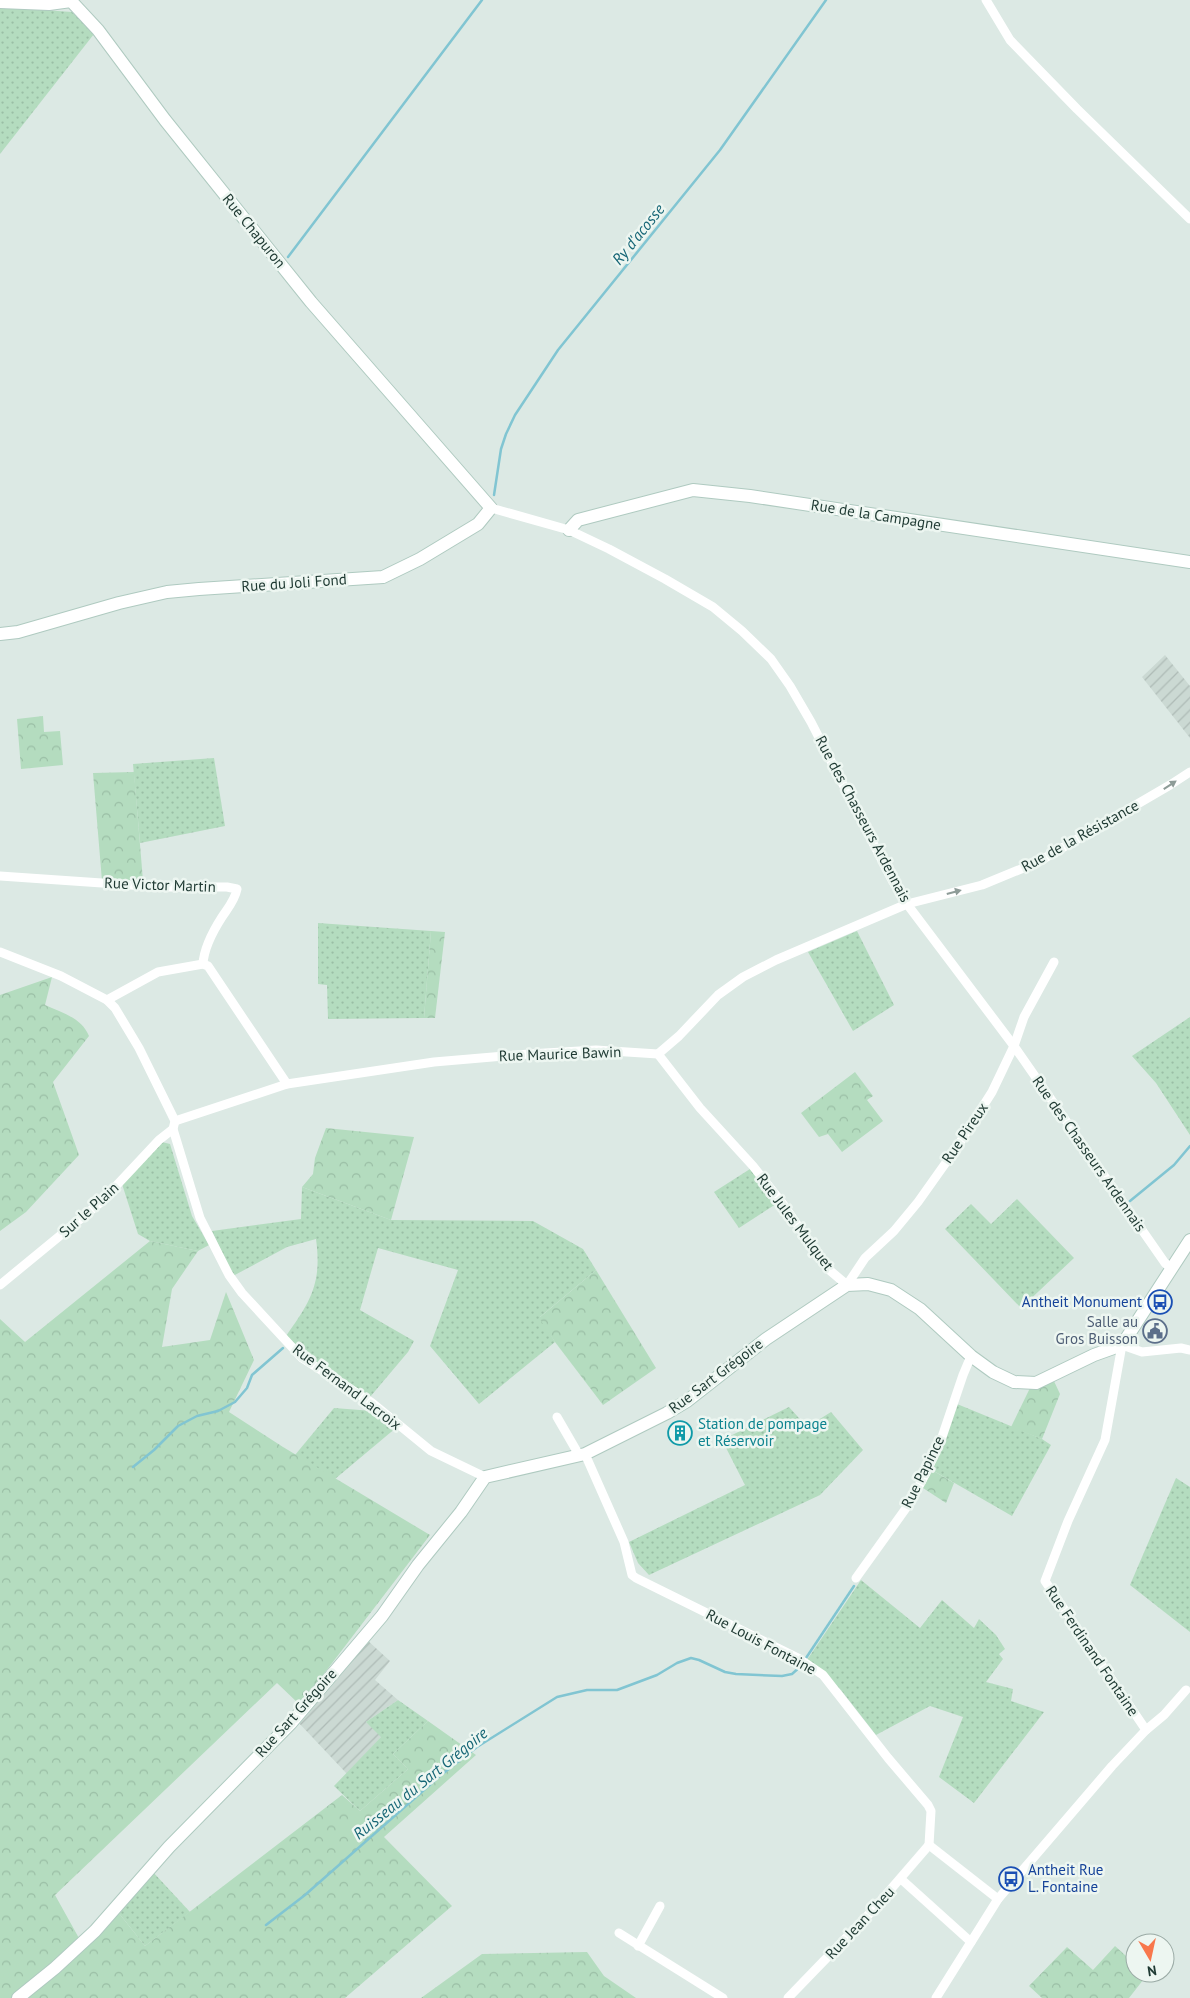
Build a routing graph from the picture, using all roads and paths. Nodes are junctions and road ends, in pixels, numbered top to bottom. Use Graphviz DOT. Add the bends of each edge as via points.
graph roads {
  1 [pos="71,0"];
  2 [pos="986,0"];
  3 [pos="0,2"];
  4 [pos="1190,219"];
  5 [pos="491,508"];
  6 [pos="569,530"];
  7 [pos="1190,562"];
  8 [pos="0,634"];
  9 [pos="1190,772"];
  10 [pos="0,876"];
  11 [pos="907,904"];
  12 [pos="0,952"];
  13 [pos="1054,962"];
  14 [pos="203,964"];
  15 [pos="108,1000"];
  16 [pos="1014,1046"];
  17 [pos="658,1054"];
  18 [pos="287,1084"];
  19 [pos="174,1125"];
  20 [pos="1190,1240"];
  21 [pos="1172,1269"];
  22 [pos="0,1285"];
  23 [pos="848,1285"];
  24 [pos="1122,1344"];
  25 [pos="1190,1350"];
  26 [pos="971,1356"];
  27 [pos="556,1418"];
  28 [pos="582,1454"];
  29 [pos="485,1477"];
  30 [pos="856,1578"];
  31 [pos="1186,1690"];
  32 [pos="1146,1730"];
  33 [pos="929,1845"];
  34 [pos="901,1879"];
  35 [pos="998,1899"];
  36 [pos="660,1906"];
  37 [pos="619,1933"];
  38 [pos="971,1942"];
  39 [pos="638,1946"];
  40 [pos="18,1998"];
  41 [pos="722,1998"];
  42 [pos="788,1998"];
  43 [pos="936,1998"];
  1 -- 3 [label="street, Rue Chapuron" via="49,4"];
  1 -- 5 [label="street, Rue Chapuron" via="98,30 310,302"];
  2 -- 4 [label="street" via="1010,40"];
  5 -- 6 [label="street"];
  5 -- 8 [label="street, Rue du Joli Fond" via="478,524 383,577 167,592"];
  6 -- 7 [label="street, Rue de la Campagne" via="578,520 693,490 760,497"];
  6 -- 11 [label="street, Rue des Chasseurs Ardennais" via="657,574 713,608 742,630 771,659 811,722"];
  11 -- 9 [label="street, Rue de la Résistance, one-way" via="982,885 1038,862"];
  10 -- 14 [label="street, Rue Victor Martin" via="237,889 236,896 216,926"];
  11 -- 16 [label="street, Rue des Chasseurs Ardennais"];
  11 -- 17 [label="street" via="743,977 718,995"];
  12 -- 15 [label="street, Rue Fernand Lacroix" via="61,976"];
  13 -- 16 [label="street, Rue Pireux" via="1024,1018"];
  14 -- 15 [label="street" via="158,972"];
  14 -- 18 [label="street" via="216,976"];
  15 -- 19 [label="street, Rue Fernand Lacroix" via="139,1048"];
  16 -- 21 [label="street, Rue des Chasseurs Ardennais"];
  16 -- 23 [label="street, Rue Pireux" via="992,1092 957,1147 918,1202 894,1231 865,1258"];
  17 -- 18 [label="street, Rue Maurice Bawin" via="596,1050 529,1054 434,1062"];
  17 -- 23 [label="street, Rue Jules Mulquet" via="700,1108 753,1166 827,1268"];
  18 -- 19 [label="street, Rue Maurice Bawin"];
  19 -- 22 [label="street, Sur le Plain" via="102,1202"];
  19 -- 29 [label="street, Rue Fernand Lacroix" via="200,1218 228,1275 242,1293 309,1362 371,1402 431,1451"];
  20 -- 21 [label="street"];
  21 -- 24 [label="street"];
  23 -- 26 [label="street" via="868,1284 891,1290 920,1309"];
  23 -- 28 [label="street, Rue Sart Grégoire" via="766,1339 687,1401"];
  24 -- 25 [label="street" via="1142,1352"];
  24 -- 26 [label="street" via="1036,1383 1014,1382"];
  24 -- 32 [label="street, Rue Ferdinand Fontaine" via="1105,1440 1044,1581"];
  26 -- 30 [label="street, Rue Papince" via="926,1473 909,1504"];
  27 -- 28 [label="street"];
  28 -- 29 [label="street, Rue Sart Grégoire"];
  28 -- 33 [label="street, Rue Louis Fontaine" via="624,1542 632,1575 798,1658 823,1675 928,1805 931,1811"];
  29 -- 40 [label="street, Rue Sart Grégoire" via="382,1616 291,1723 169,1847 95,1931"];
  31 -- 32 [label="street, Rue Ferdinand Fontaine"];
  32 -- 35 [label="street, Rue Ferdinand Fontaine"];
  33 -- 34 [label="street, Rue Jean Cheu"];
  33 -- 35 [label="street"];
  34 -- 38 [label="street"];
  34 -- 42 [label="street, Rue Jean Cheu"];
  35 -- 38 [label="street, Rue Ferdinand Fontaine"];
  36 -- 39 [label="street"];
  37 -- 39 [label="street"];
  38 -- 43 [label="street, Rue Ferdinand Fontaine"];
  39 -- 41 [label="street"];
}
